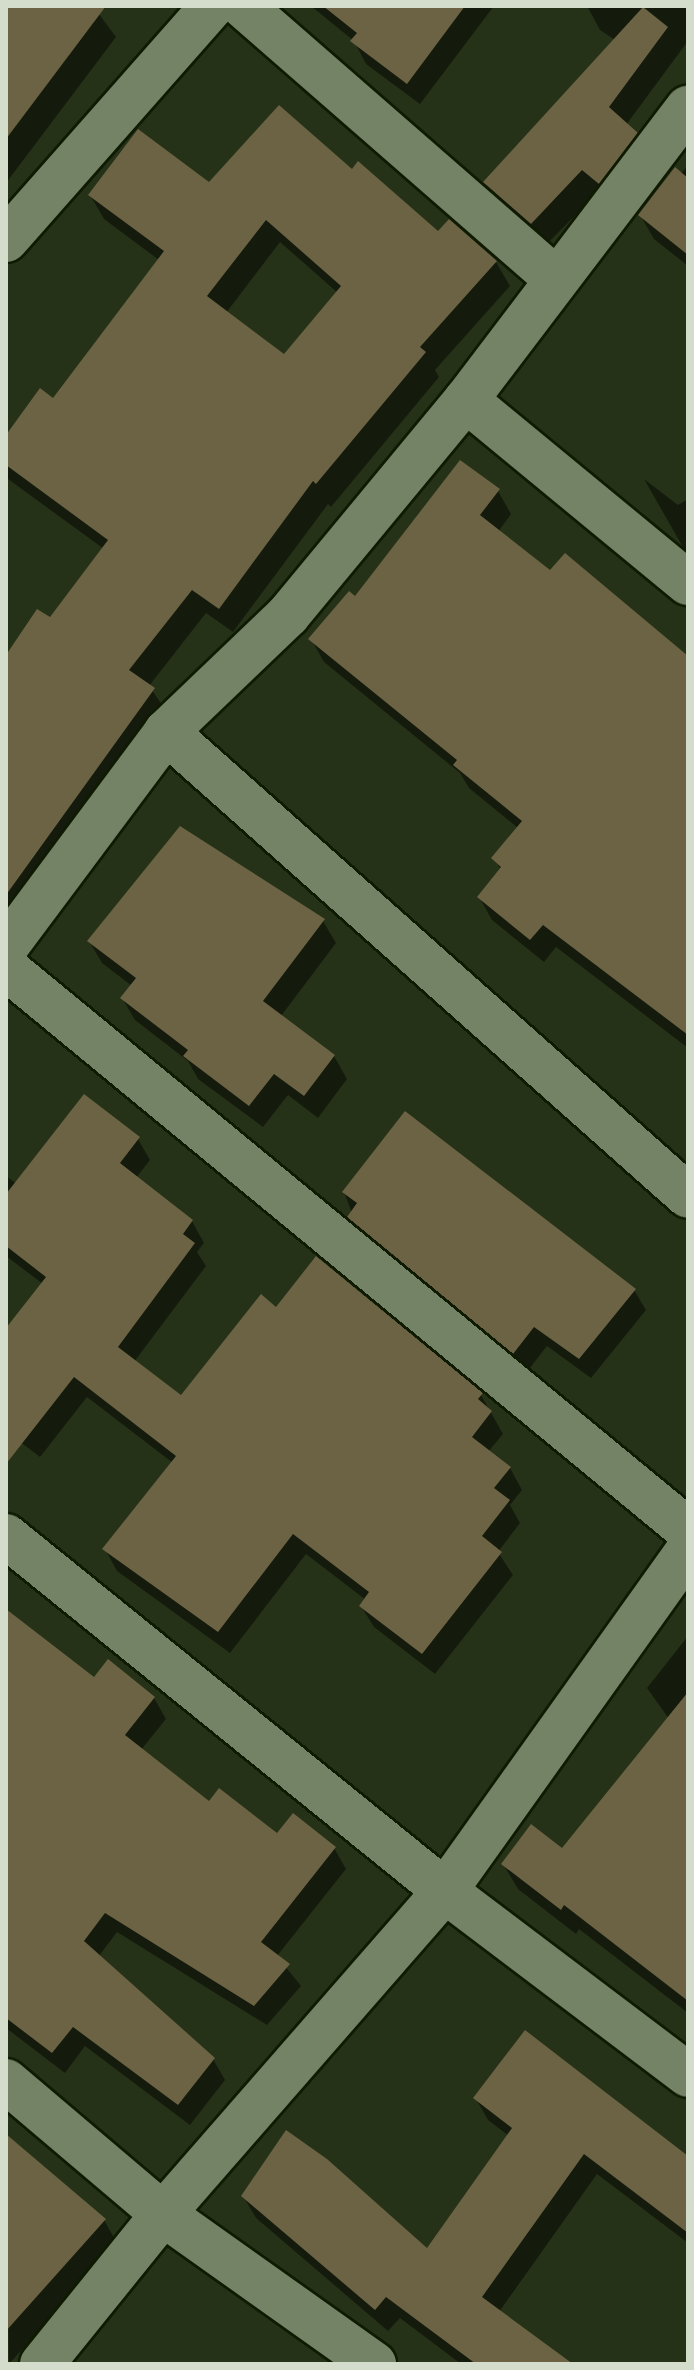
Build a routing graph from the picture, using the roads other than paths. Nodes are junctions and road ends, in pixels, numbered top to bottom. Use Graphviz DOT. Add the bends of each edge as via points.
graph roads {
  1 [pos="212,6"];
  2 [pos="243,6"];
  3 [pos="688,108"];
  4 [pos="6,240"];
  5 [pos="554,277"];
  6 [pos="466,400"];
  7 [pos="688,583"];
  8 [pos="166,732"];
  9 [pos="6,947"];
  10 [pos="6,968"];
  11 [pos="688,1196"];
  12 [pos="688,1530"];
  13 [pos="6,1536"];
  14 [pos="688,1550"];
  15 [pos="445,1891"];
  16 [pos="688,2075"];
  17 [pos="6,2081"];
  18 [pos="163,2214"];
  19 [pos="42,2364"];
  20 [pos="374,2364"];
  1 -- 4 [label="street"];
  2 -- 5 [label="street"];
  3 -- 5 [label="street"];
  5 -- 6 [label="street"];
  6 -- 7 [label="street"];
  6 -- 8 [label="street" via="288,615"];
  8 -- 9 [label="street"];
  8 -- 11 [label="street"];
  10 -- 12 [label="street"];
  13 -- 15 [label="street"];
  14 -- 15 [label="street"];
  15 -- 16 [label="street"];
  15 -- 18 [label="street"];
  17 -- 18 [label="street"];
  18 -- 19 [label="street"];
  18 -- 20 [label="street"];
}
